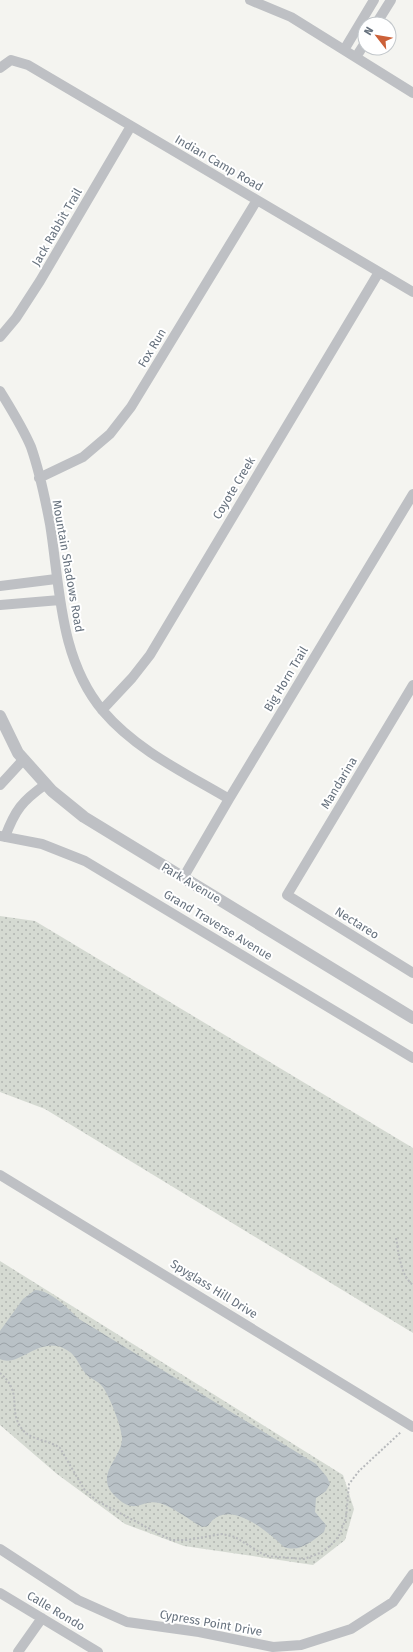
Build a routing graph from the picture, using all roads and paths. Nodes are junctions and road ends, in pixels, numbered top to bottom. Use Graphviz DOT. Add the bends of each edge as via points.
graph roads {
  1 [pos="250,0"];
  2 [pos="374,0"];
  3 [pos="391,0"];
  4 [pos="381,16"];
  5 [pos="344,50"];
  6 [pos="356,57"];
  7 [pos="0,68"];
  8 [pos="413,93"];
  9 [pos="131,126"];
  10 [pos="257,200"];
  11 [pos="379,272"];
  12 [pos="413,292"];
  13 [pos="0,337"];
  14 [pos="0,391"];
  15 [pos="39,478"];
  16 [pos="413,494"];
  17 [pos="56,579"];
  18 [pos="0,586"];
  19 [pos="60,600"];
  20 [pos="0,605"];
  21 [pos="413,684"];
  22 [pos="102,710"];
  23 [pos="0,716"];
  24 [pos="24,760"];
  25 [pos="46,784"];
  26 [pos="0,785"];
  27 [pos="229,799"];
  28 [pos="2,837"];
  29 [pos="183,878"];
  30 [pos="287,895"];
  31 [pos="413,973"];
  32 [pos="413,1018"];
  33 [pos="413,1058"];
  34 [pos="0,1175"];
  35 [pos="396,1238"];
  36 [pos="413,1286"];
  37 [pos="0,1374"];
  38 [pos="410,1425"];
  39 [pos="0,1549"];
  40 [pos="413,1574"];
  41 [pos="0,1593"];
  42 [pos="42,1618"];
  43 [pos="302,1648"];
  44 [pos="18,1652"];
  45 [pos="98,1652"];
  1 -- 5 [label="street" via="291,17"];
  2 -- 5 [label="street"];
  3 -- 4 [label="street"];
  5 -- 6 [label="street"];
  6 -- 8 [label="street"];
  7 -- 9 [label="street, Indian Camp Road" via="11,60 28,65"];
  9 -- 10 [label="street, Indian Camp Road"];
  9 -- 13 [label="street, Jack Rabbit Trail" via="40,282"];
  10 -- 11 [label="street, Indian Camp Road"];
  10 -- 15 [label="street, Fox Run" via="131,407 84,457"];
  11 -- 12 [label="street, Indian Camp Road"];
  11 -- 22 [label="street, Coyote Creek" via="150,654"];
  14 -- 15 [label="street, Mountain Shadows Road" via="31,447"];
  15 -- 17 [label="street, Mountain Shadows Road" via="50,523"];
  16 -- 27 [label="street, Big Horn Trail"];
  17 -- 18 [label="street"];
  17 -- 19 [label="street, Mountain Shadows Road"];
  19 -- 20 [label="street"];
  19 -- 22 [label="street, Mountain Shadows Road" via="68,643 84,682"];
  21 -- 30 [label="street, Mandarina"];
  22 -- 27 [label="street, Mountain Shadows Road" via="137,743"];
  23 -- 24 [label="street, Park Avenue"];
  24 -- 25 [label="street, Park Avenue"];
  24 -- 26 [label="street"];
  25 -- 28 [label="street" via="26,798"];
  25 -- 29 [label="street, Park Avenue" via="84,817"];
  27 -- 29 [label="street, Big Horn Trail"];
  28 -- 33 [label="street, Grand Traverse Avenue" via="42,844 85,860"];
  29 -- 32 [label="street, Park Avenue"];
  30 -- 31 [label="street, Nectareo"];
  34 -- 38 [label="street, Spyglass Hill Drive"];
  35 -- 36 [label="path" via="407,1281"];
  37 -- 38 [label="path" via="14,1392 16,1421 21,1429 26,1434 60,1448 84,1489 97,1501 171,1540 222,1534 235,1537 266,1556 304,1559 330,1546 339,1536 346,1518 349,1484 359,1471"];
  39 -- 43 [label="street, Cypress Point Drive" via="78,1600 127,1622 199,1632 273,1647"];
  40 -- 43 [label="street, Cypress Point Drive" via="392,1602 351,1628"];
  41 -- 42 [label="street, Calle Rondo"];
  42 -- 44 [label="street"];
  42 -- 45 [label="street, Calle Rondo"];
}
